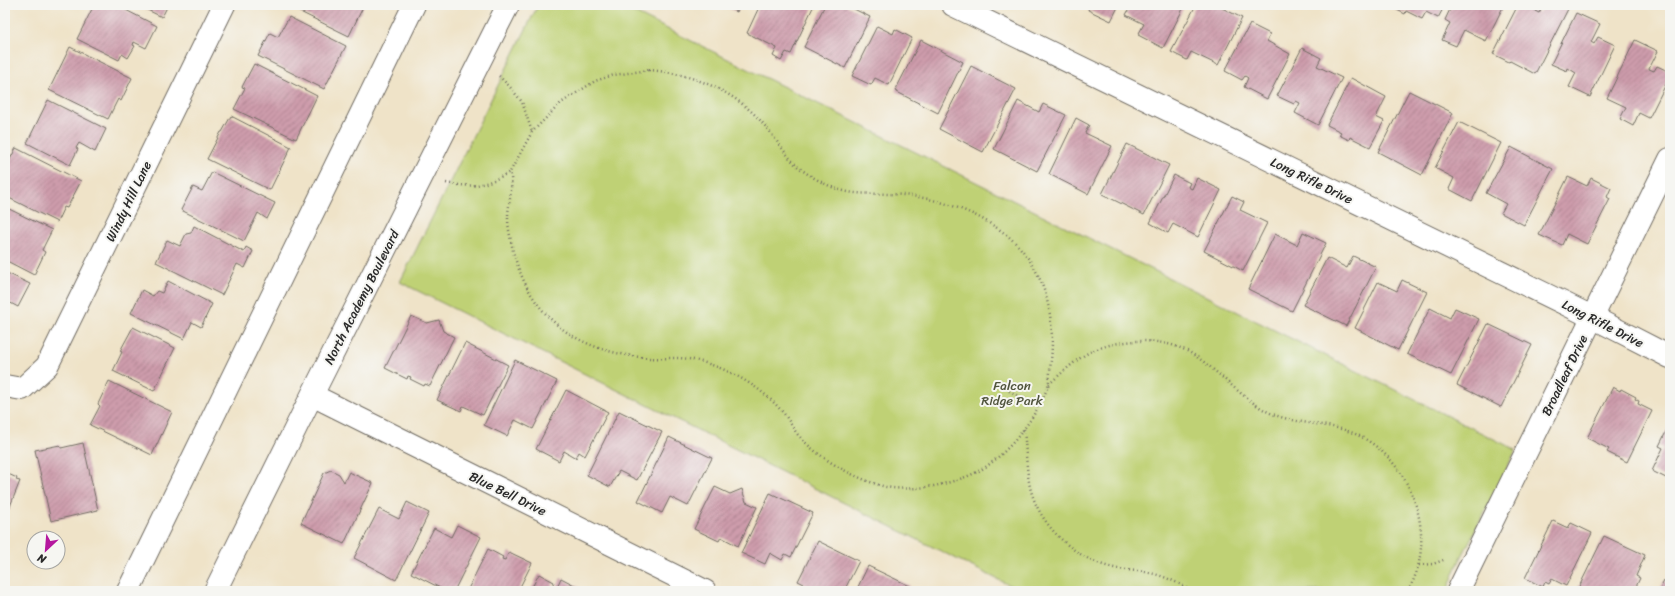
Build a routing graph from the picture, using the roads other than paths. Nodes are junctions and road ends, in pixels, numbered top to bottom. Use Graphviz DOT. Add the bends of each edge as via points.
graph roads {
  1 [pos="224,5"];
  2 [pos="414,5"];
  3 [pos="508,5"];
  4 [pos="953,5"];
  5 [pos="1670,159"];
  6 [pos="1592,317"];
  7 [pos="1670,357"];
  8 [pos="14,388"];
  9 [pos="312,395"];
  10 [pos="128,591"];
  11 [pos="215,591"];
  12 [pos="705,591"];
  13 [pos="1458,591"];
  1 -- 8 [label="street, Windy Hill Lane" via="47,366"];
  2 -- 10 [label="street"];
  3 -- 9 [label="street, North Academy Boulevard"];
  4 -- 6 [label="street, Long Rifle Drive"];
  5 -- 6 [label="street, Broadleaf Drive"];
  6 -- 7 [label="street, Long Rifle Drive"];
  6 -- 13 [label="street, Broadleaf Drive"];
  9 -- 11 [label="street, North Academy Boulevard"];
  9 -- 12 [label="street, Blue Bell Drive"];
}
